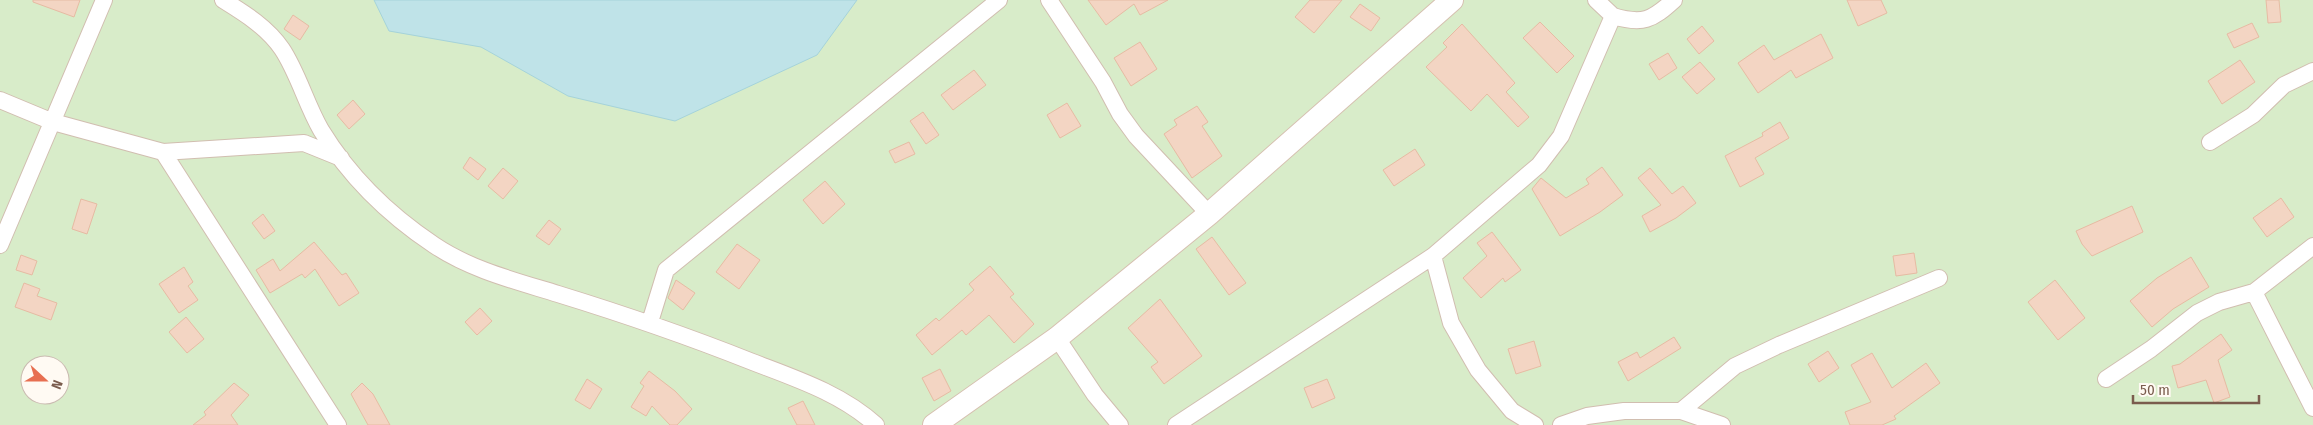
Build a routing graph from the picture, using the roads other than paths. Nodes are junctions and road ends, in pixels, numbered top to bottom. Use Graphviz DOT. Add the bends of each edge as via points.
graph roads {
  1 [pos="104,0"];
  2 [pos="223,0"];
  3 [pos="999,0"];
  4 [pos="1049,0"];
  5 [pos="1452,0"];
  6 [pos="1596,0"];
  7 [pos="1674,0"];
  8 [pos="1613,16"];
  9 [pos="2313,71"];
  10 [pos="0,100"];
  11 [pos="53,122"];
  12 [pos="2210,142"];
  13 [pos="163,152"];
  14 [pos="341,158"];
  15 [pos="1209,214"];
  16 [pos="0,245"];
  17 [pos="2313,246"];
  18 [pos="1433,256"];
  19 [pos="1940,278"];
  20 [pos="2254,292"];
  21 [pos="650,322"];
  22 [pos="1057,338"];
  23 [pos="2106,378"];
  24 [pos="2313,408"];
  25 [pos="1680,411"];
  26 [pos="338,425"];
  27 [pos="876,425"];
  28 [pos="934,425"];
  29 [pos="1120,425"];
  30 [pos="1176,425"];
  31 [pos="1535,425"];
  32 [pos="1561,425"];
  33 [pos="1722,425"];
  1 -- 11 [label="street"];
  2 -- 14 [label="street" via="266,31 282,50 321,129"];
  3 -- 21 [label="street" via="666,270"];
  4 -- 15 [label="street" via="1136,136"];
  5 -- 15 [label="main road"];
  6 -- 8 [label="street"];
  7 -- 8 [label="street" via="1648,19 1632,22"];
  8 -- 18 [label="street" via="1561,136 1539,165"];
  9 -- 12 [label="street" via="2284,85 2253,115"];
  10 -- 11 [label="street"];
  11 -- 13 [label="street"];
  11 -- 16 [label="street"];
  13 -- 14 [label="street" via="304,144"];
  13 -- 26 [label="street"];
  14 -- 21 [label="street" via="358,181 393,215 435,246 480,270"];
  15 -- 22 [label="main road"];
  17 -- 20 [label="street"];
  18 -- 30 [label="street"];
  18 -- 31 [label="street" via="1451,323 1478,370 1512,411"];
  19 -- 25 [label="street" via="1735,366"];
  20 -- 23 [label="street" via="2219,302 2197,313 2151,349"];
  20 -- 24 [label="street"];
  21 -- 27 [label="street" via="833,394"];
  22 -- 28 [label="main road"];
  22 -- 29 [label="street" via="1094,395"];
  25 -- 32 [label="street" via="1624,411 1587,416"];
  25 -- 33 [label="street"];
}
